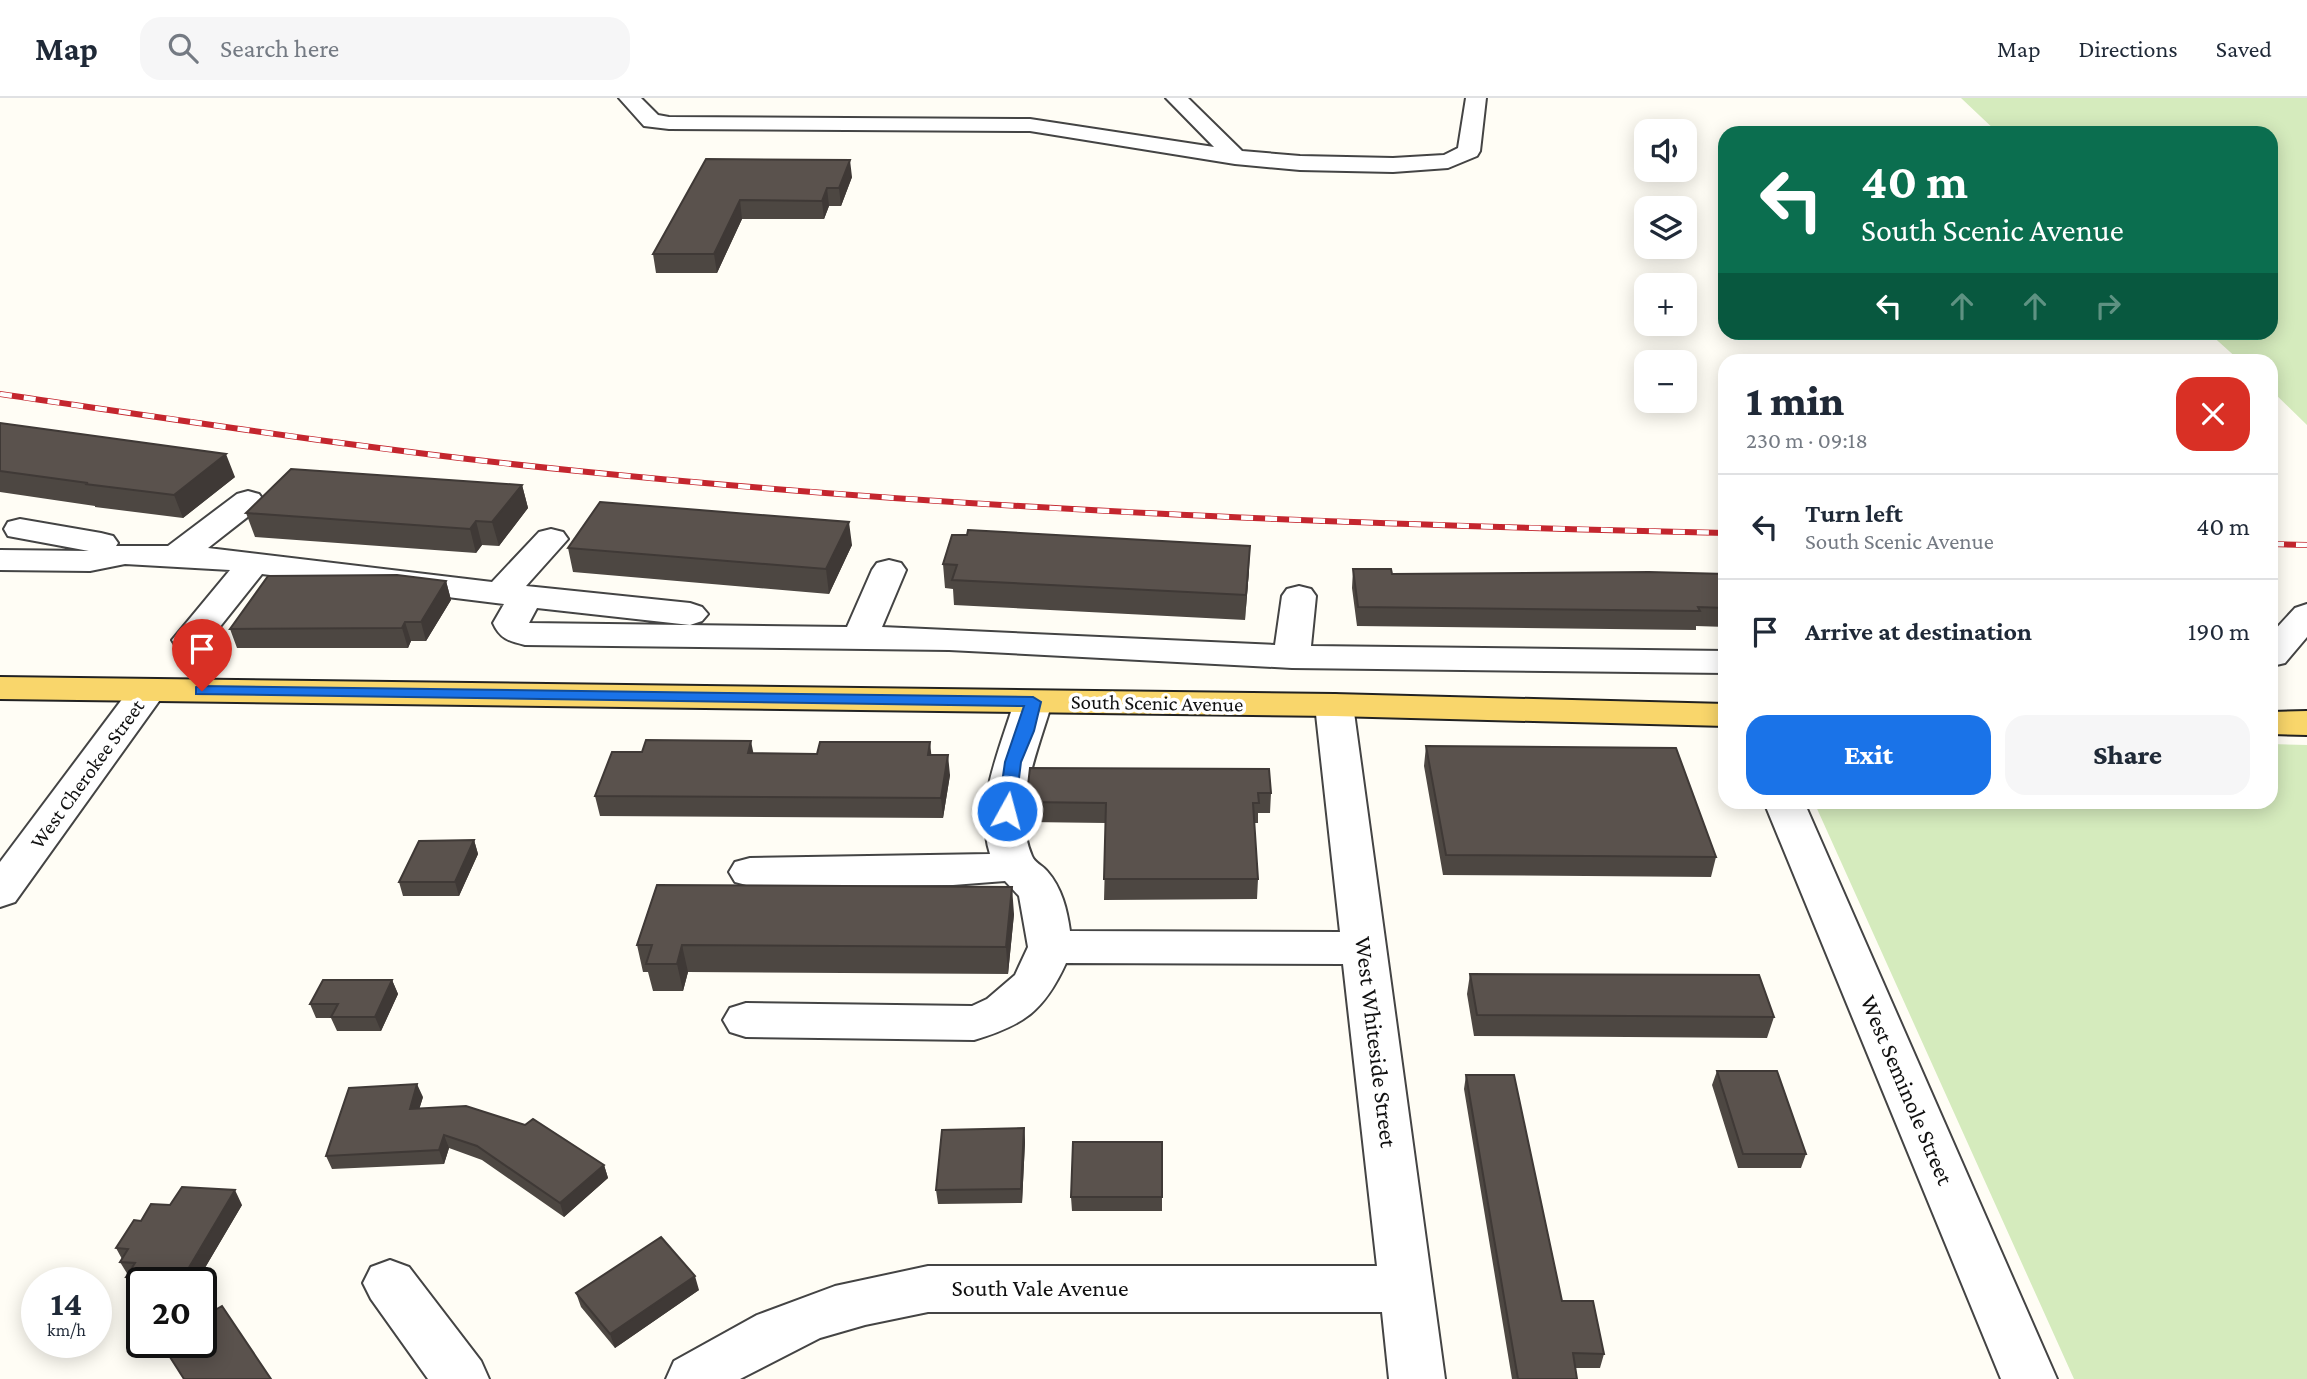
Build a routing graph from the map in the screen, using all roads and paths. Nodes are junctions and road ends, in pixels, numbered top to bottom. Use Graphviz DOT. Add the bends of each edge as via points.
graph roads {
  1 [pos="629,98"];
  2 [pos="1176,98"];
  3 [pos="1476,98"];
  4 [pos="1235,158"];
  5 [pos="248,501"];
  6 [pos="7,533"];
  7 [pos="551,539"];
  8 [pos="125,554"];
  9 [pos="177,555"];
  10 [pos="0,560"];
  11 [pos="254,563"];
  12 [pos="889,570"];
  13 [pos="513,594"];
  14 [pos="1299,596"];
  15 [pos="2307,615"];
  16 [pos="860,638"];
  17 [pos="190,640"];
  18 [pos="2278,648"];
  19 [pos="1292,657"];
  20 [pos="1718,662"];
  21 [pos="0,688"];
  22 [pos="148,690"];
  23 [pos="1033,702"];
  24 [pos="1334,705"];
  25 [pos="1718,715"];
  26 [pos="2278,723"];
  27 [pos="2307,723"];
  28 [pos="1787,809"];
  29 [pos="1014,866"];
  30 [pos="750,872"];
  31 [pos="0,892"];
  32 [pos="1050,947"];
  33 [pos="1364,948"];
  34 [pos="746,1020"];
  35 [pos="390,1283"];
  36 [pos="1407,1289"];
  37 [pos="461,1379"];
  38 [pos="694,1379"];
  39 [pos="1418,1379"];
  40 [pos="2029,1379"];
  1 -- 4 [label="street" via="652,121 669,123 1030,125"];
  2 -- 4 [label="street"];
  3 -- 4 [label="street" via="1469,151 1448,161 1393,165"];
  5 -- 9 [label="street"];
  6 -- 8 [label="street" via="93,541"];
  7 -- 13 [label="street"];
  8 -- 9 [label="street"];
  8 -- 10 [label="street" via="90,561"];
  9 -- 11 [label="street"];
  11 -- 13 [label="street"];
  11 -- 17 [label="street"];
  12 -- 16 [label="street"];
  13 -- 16 [label="street" via="511,623 514,630 526,634"];
  14 -- 19 [label="street"];
  15 -- 18 [label="street"];
  16 -- 19 [label="street"];
  19 -- 20 [label="street"];
  21 -- 22 [label="main road, South Scenic Avenue"];
  22 -- 23 [label="main road, South Scenic Avenue"];
  22 -- 31 [label="street, West Cherokee Street"];
  23 -- 24 [label="main road, South Scenic Avenue"];
  23 -- 29 [label="street" via="1013,762 1005,823"];
  24 -- 25 [label="main road, South Scenic Avenue"];
  24 -- 33 [label="street, West Whiteside Street"];
  26 -- 27 [label="main road"];
  28 -- 40 [label="street, West Seminole Street"];
  29 -- 30 [label="street" via="953,871"];
  29 -- 32 [label="street" via="1031,880 1044,904"];
  32 -- 33 [label="street"];
  32 -- 34 [label="street" via="1039,978 1022,999 1000,1015 974,1023"];
  33 -- 36 [label="street, West Whiteside Street"];
  35 -- 37 [label="street"];
  36 -- 38 [label="street, South Vale Avenue" via="928,1289 816,1314 747,1345"];
  36 -- 39 [label="street, West Whiteside Street"];
}
